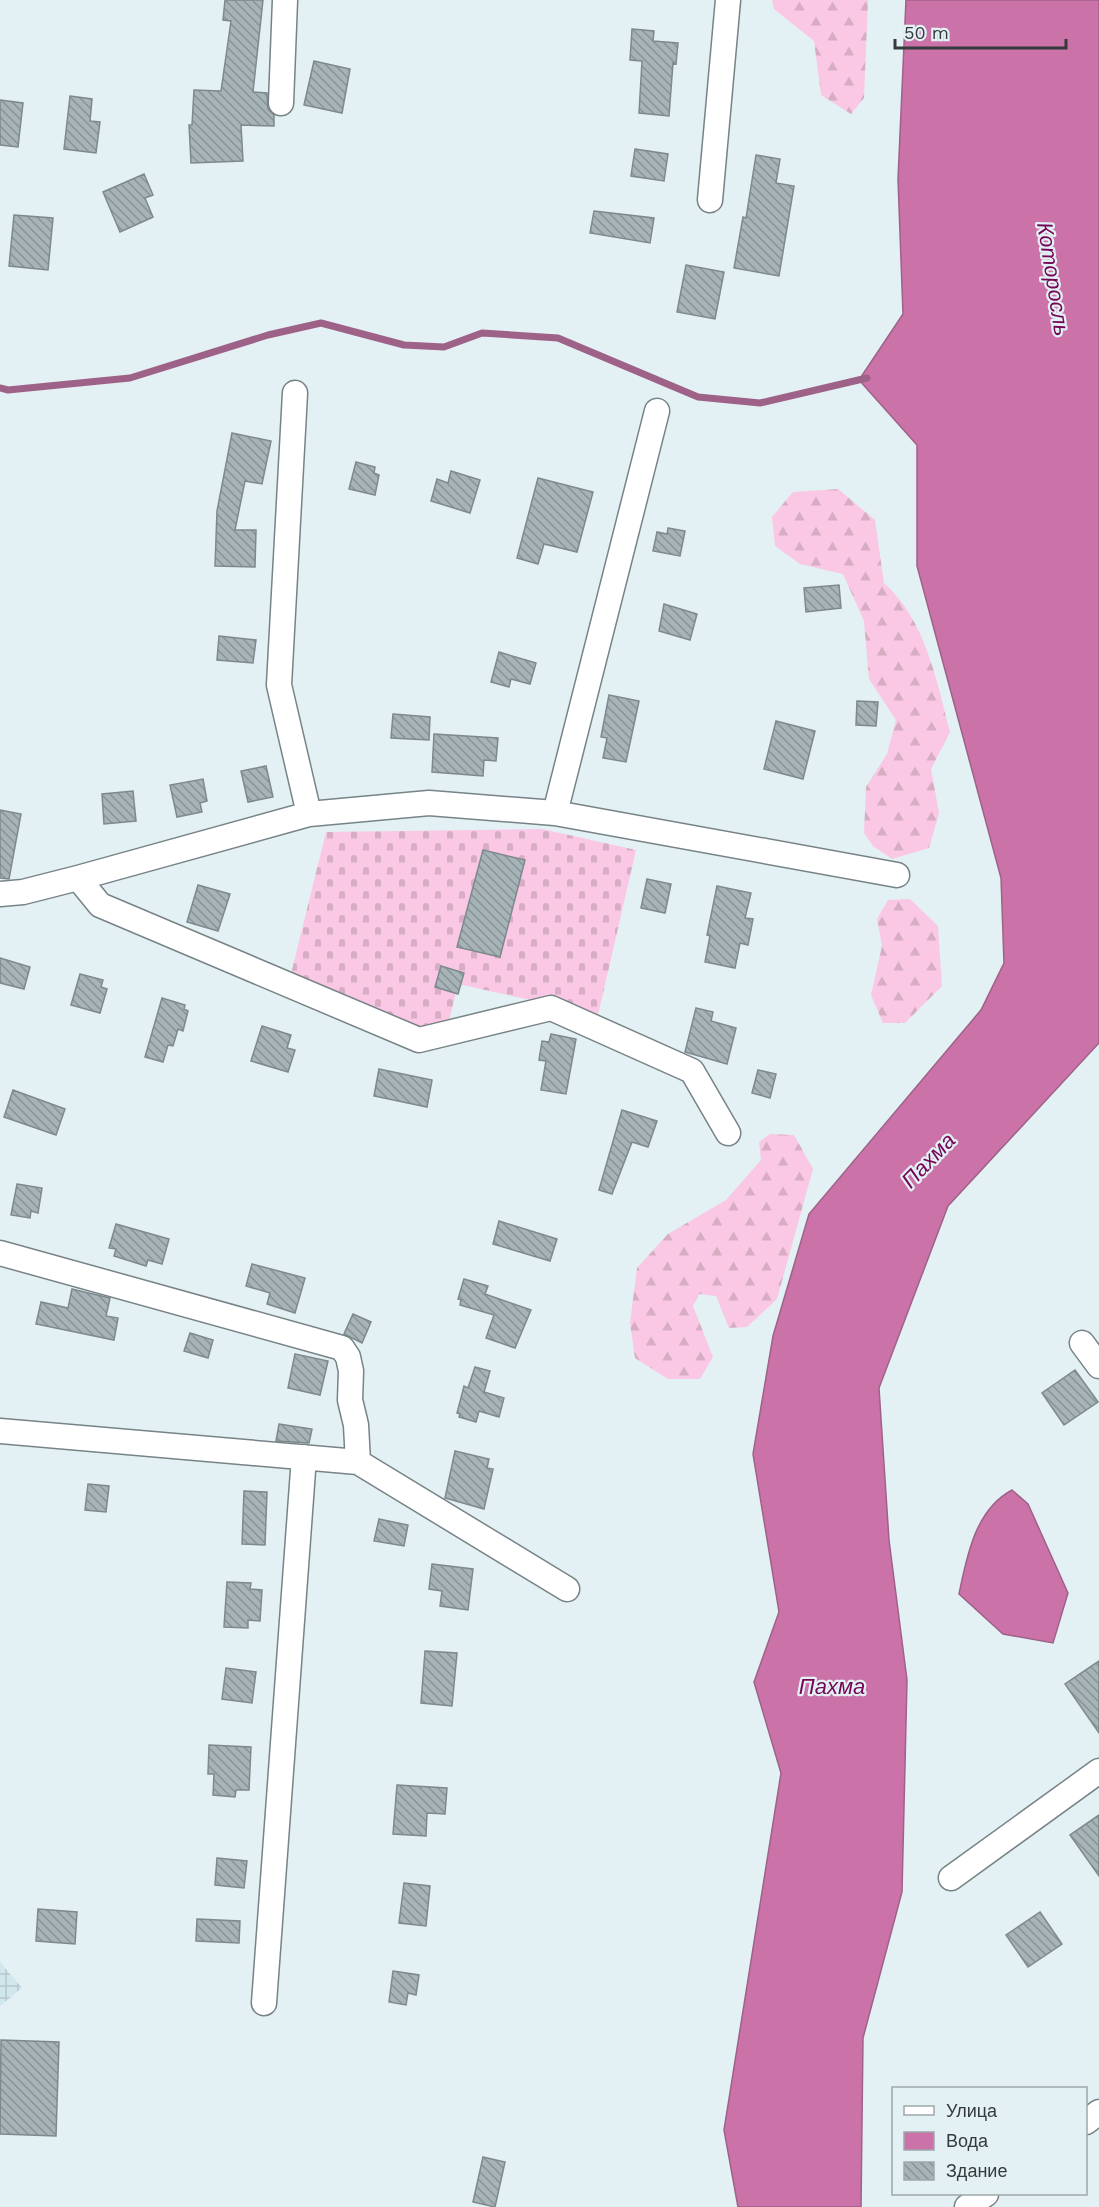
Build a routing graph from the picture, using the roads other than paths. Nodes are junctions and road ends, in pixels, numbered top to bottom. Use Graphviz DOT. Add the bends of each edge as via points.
graph roads {
  1 [pos="285,0"];
  2 [pos="728,0"];
  3 [pos="281,103"];
  4 [pos="710,200"];
  5 [pos="295,393"];
  6 [pos="657,411"];
  7 [pos="555,813"];
  8 [pos="309,814"];
  9 [pos="897,875"];
  10 [pos="78,878"];
  11 [pos="0,894"];
  12 [pos="728,1133"];
  13 [pos="0,1252"];
  14 [pos="1082,1343"];
  15 [pos="1099,1366"];
  16 [pos="0,1431"];
  17 [pos="304,1457"];
  18 [pos="358,1462"];
  19 [pos="567,1589"];
  20 [pos="1099,1771"];
  21 [pos="951,1878"];
  22 [pos="264,2003"];
  23 [pos="1099,2112"];
  24 [pos="1087,2121"];
  25 [pos="983,2195"];
  26 [pos="967,2207"];
  1 -- 3 [label="street"];
  2 -- 4 [label="street"];
  5 -- 8 [label="street" via="279,685"];
  6 -- 7 [label="street"];
  7 -- 8 [label="street" via="429,803"];
  7 -- 9 [label="street"];
  8 -- 10 [label="street"];
  10 -- 11 [label="street"];
  10 -- 12 [label="street" via="100,905 419,1040 551,1008 692,1071"];
  13 -- 18 [label="street" via="342,1348 351,1371 350,1400"];
  14 -- 15 [label="street"];
  16 -- 17 [label="street"];
  17 -- 18 [label="street"];
  17 -- 22 [label="street"];
  18 -- 19 [label="street"];
  20 -- 21 [label="street"];
  23 -- 24 [label="street"];
  25 -- 26 [label="street"];
}
